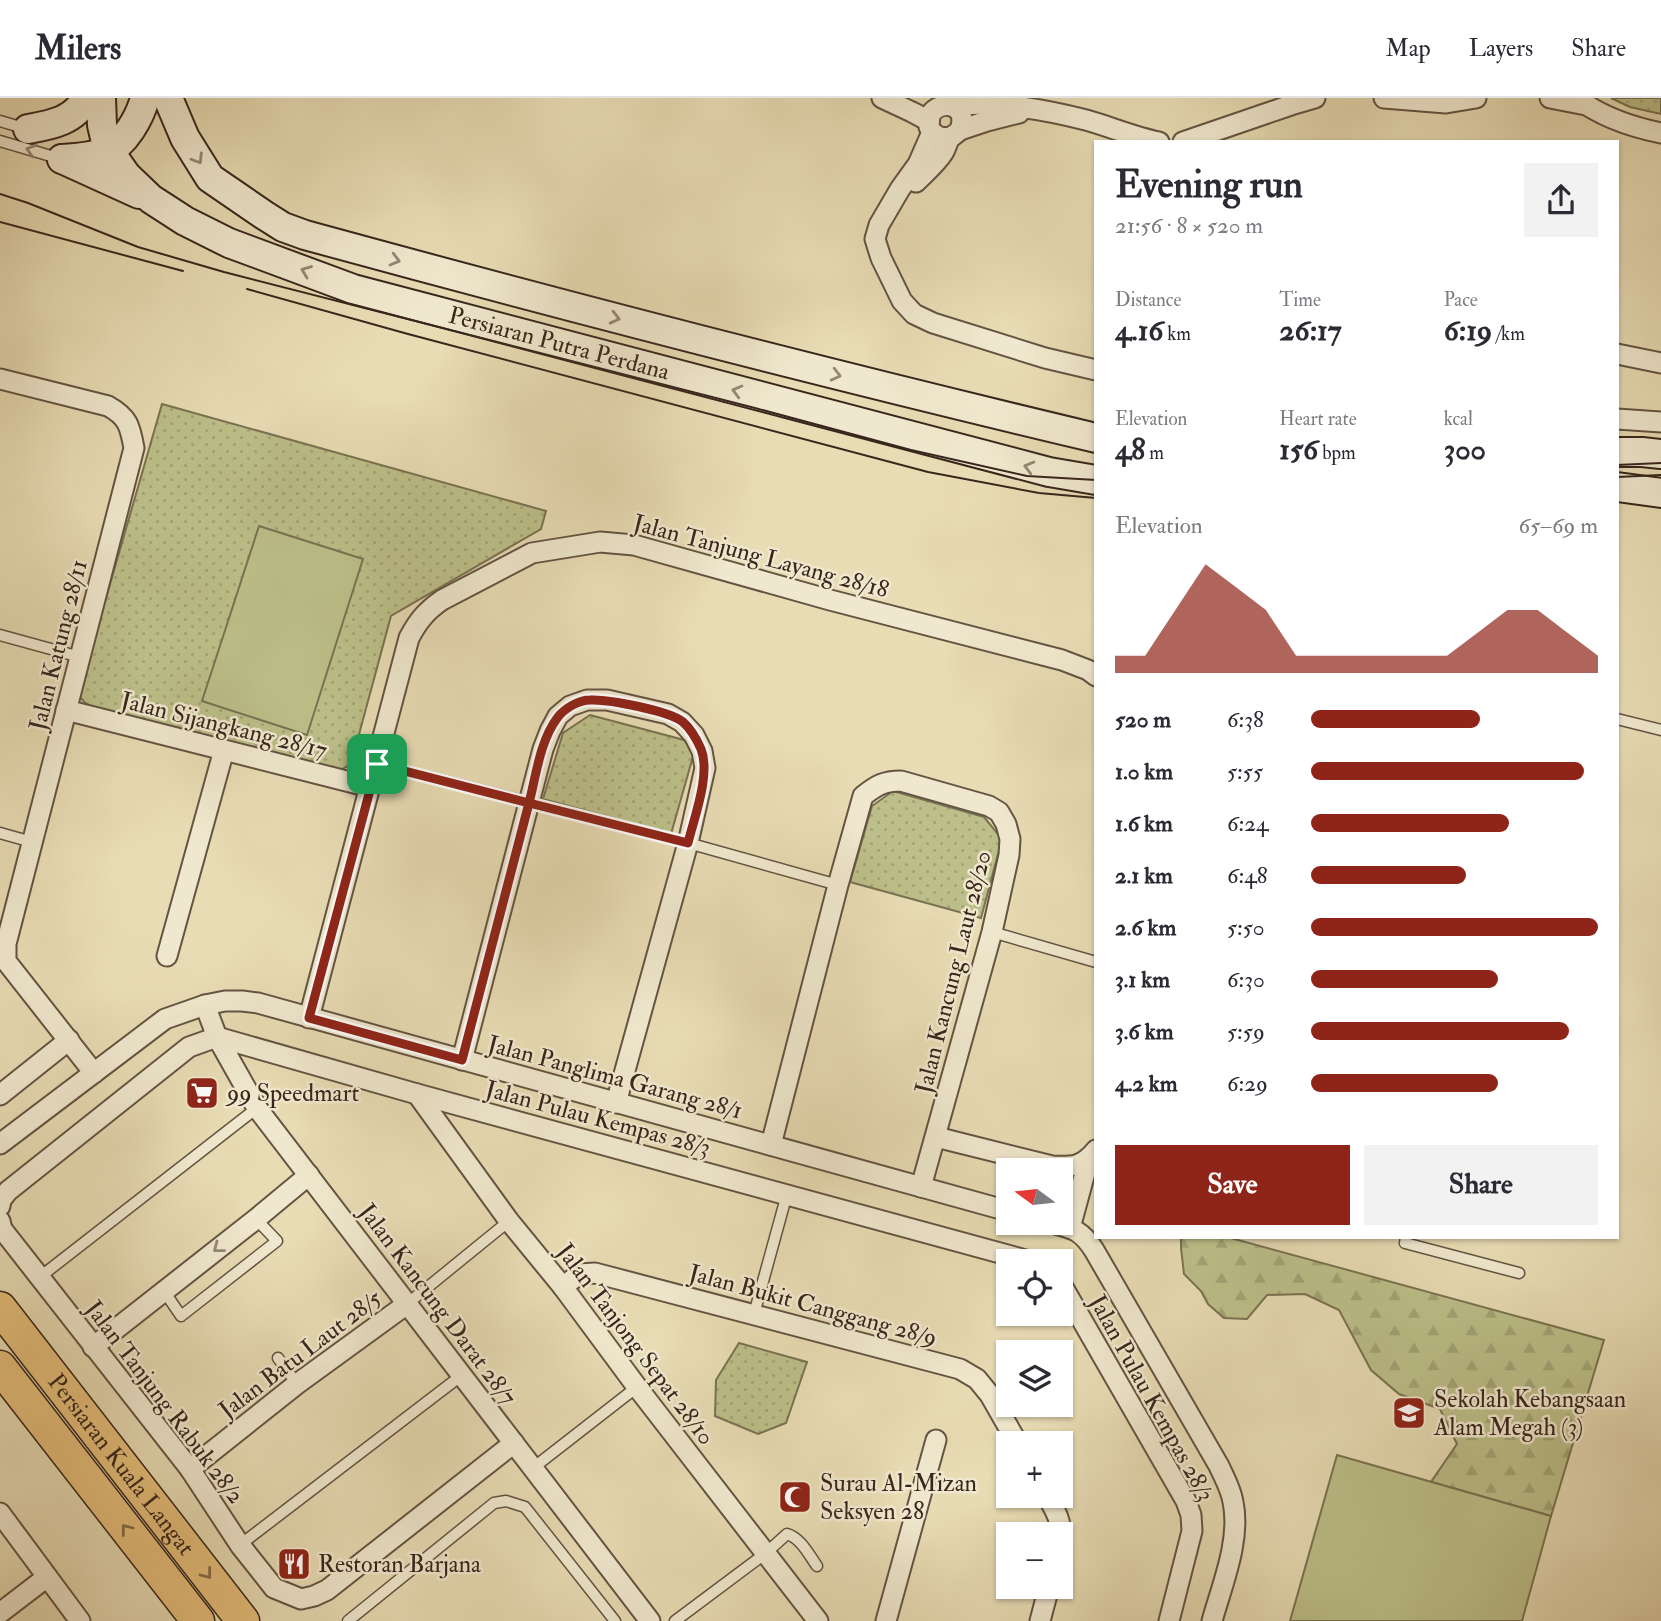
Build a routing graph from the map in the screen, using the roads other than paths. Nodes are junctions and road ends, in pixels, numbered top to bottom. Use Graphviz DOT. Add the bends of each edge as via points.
graph roads {
  1 [pos="86,98"];
  2 [pos="101,98"];
  3 [pos="145,98"];
  4 [pos="168,98"];
  5 [pos="882,98"];
  6 [pos="923,98"];
  7 [pos="1315,98"];
  8 [pos="1384,98"];
  9 [pos="1476,98"];
  10 [pos="1550,98"];
  11 [pos="1582,102"];
  12 [pos="948,105"];
  13 [pos="1030,109"];
  14 [pos="0,121"];
  15 [pos="28,129"];
  16 [pos="943,130"];
  17 [pos="1661,133"];
  18 [pos="1152,140"];
  19 [pos="1189,140"];
  20 [pos="0,141"];
  21 [pos="110,150"];
  22 [pos="62,159"];
  23 [pos="151,199"];
  24 [pos="1619,354"];
  25 [pos="1661,363"];
  26 [pos="1094,370"];
  27 [pos="0,379"];
  28 [pos="1619,419"];
  29 [pos="1661,422"];
  30 [pos="1094,438"];
  31 [pos="1619,453"];
  32 [pos="1661,454"];
  33 [pos="1094,480"];
  34 [pos="1619,487"];
  35 [pos="1661,493"];
  36 [pos="0,635"];
  37 [pos="80,657"];
  38 [pos="1094,674"];
  39 [pos="66,710"];
  40 [pos="1619,720"];
  41 [pos="1661,730"];
  42 [pos="224,750"];
  43 [pos="377,764"];
  44 [pos="370,786"];
  45 [pos="529,803"];
  46 [pos="0,833"];
  47 [pos="32,842"];
  48 [pos="688,843"];
  49 [pos="838,885"];
  50 [pos="992,932"];
  51 [pos="167,956"];
  52 [pos="1094,961"];
  53 [pos="205,1005"];
  54 [pos="309,1018"];
  55 [pos="217,1037"];
  56 [pos="69,1040"];
  57 [pos="462,1060"];
  58 [pos="94,1073"];
  59 [pos="417,1094"];
  60 [pos="0,1095"];
  61 [pos="617,1103"];
  62 [pos="257,1108"];
  63 [pos="936,1137"];
  64 [pos="0,1144"];
  65 [pos="771,1145"];
  66 [pos="1092,1154"];
  67 [pos="309,1175"];
  68 [pos="921,1187"];
  69 [pos="787,1194"];
  70 [pos="1073,1198"];
  71 [pos="0,1206"];
  72 [pos="996,1208"];
  73 [pos="256,1219"];
  74 [pos="0,1221"];
  75 [pos="509,1222"];
  76 [pos="1073,1230"];
  77 [pos="1406,1239"];
  78 [pos="996,1252"];
  79 [pos="1519,1273"];
  80 [pos="40,1277"];
  81 [pos="563,1287"];
  82 [pos="163,1291"];
  83 [pos="407,1304"];
  84 [pos="1073,1305"];
  85 [pos="0,1308"];
  86 [pos="754,1314"];
  87 [pos="93,1347"];
  88 [pos="278,1358"];
  89 [pos="0,1367"];
  90 [pos="462,1375"];
  91 [pos="297,1384"];
  92 [pos="637,1387"];
  93 [pos="1011,1431"];
  94 [pos="936,1440"];
  95 [pos="514,1443"];
  96 [pos="533,1468"];
  97 [pos="190,1469"];
  98 [pos="0,1513"];
  99 [pos="240,1545"];
  100 [pos="766,1553"];
  101 [pos="817,1566"];
  102 [pos="47,1577"];
  103 [pos="1046,1599"];
  104 [pos="0,1613"];
  105 [pos="80,1621"];
  106 [pos="198,1621"];
  107 [pos="243,1621"];
  108 [pos="348,1621"];
  109 [pos="615,1621"];
  110 [pos="650,1621"];
  111 [pos="675,1621"];
  112 [pos="818,1621"];
  113 [pos="886,1621"];
  114 [pos="1040,1621"];
  115 [pos="1169,1621"];
  116 [pos="1212,1621"];
  1 -- 15 [label="main road" via="78,111 62,121"];
  2 -- 21 [label="main road, Persiaran Putra Perdana" via="102,125"];
  3 -- 21 [label="main road" via="129,133"];
  4 -- 30 [label="main road, Persiaran Putra Perdana, one-way" via="185,138 210,178 283,227 462,278"];
  5 -- 16 [label="street"];
  6 -- 12 [label="street"];
  7 -- 19 [label="street"];
  8 -- 9 [label="street" via="1446,103"];
  10 -- 11 [label="street"];
  11 -- 17 [label="street" via="1631,125"];
  12 -- 13 [label="street"];
  12 -- 16 [label="street" via="933,110"];
  12 -- 16 [label="street" via="962,116"];
  13 -- 16 [label="street"];
  13 -- 18 [label="street"];
  14 -- 15 [label="lane"];
  16 -- 26 [label="street" via="943,154 894,202 878,225 875,239 880,258 902,301 914,314 933,323"];
  22 -- 20 [label="lane, one-way"];
  21 -- 22 [label="main road"];
  21 -- 23 [label="main road, Persiaran Putra Perdana"];
  22 -- 23 [label="main road"];
  33 -- 23 [label="main road, Persiaran Putra Perdana, one-way" via="1049,472 353,289 229,243"];
  24 -- 25 [label="street"];
  27 -- 37 [label="street, Jalan Katung 28/11" via="108,406 127,422 134,448"];
  28 -- 29 [label="street"];
  31 -- 32 [label="main road"];
  34 -- 35 [label="main road"];
  36 -- 37 [label="lane"];
  37 -- 39 [label="street, Jalan Katung 28/11"];
  38 -- 43 [label="street, Jalan Tanjung Layang 28/18" via="1062,660 634,545 600,542 532,552 428,610 409,638"];
  39 -- 42 [label="street, Jalan Sijangkang 28/17"];
  39 -- 47 [label="street, Jalan Katung 28/11"];
  40 -- 41 [label="lane"];
  42 -- 44 [label="street, Jalan Sijangkang 28/17"];
  42 -- 51 [label="street"];
  43 -- 44 [label="street, Jalan Tanjung Layang 28/18"];
  43 -- 45 [label="lane"];
  44 -- 54 [label="street, Jalan Tanjung Layang 28/18"];
  45 -- 48 [label="lane"];
  45 -- 48 [label="street" via="550,731 570,706 607,700 668,714 694,735 705,768"];
  45 -- 57 [label="street"];
  46 -- 47 [label="lane"];
  47 -- 56 [label="street, Jalan Katung 28/11" via="6,944 6,961"];
  48 -- 49 [label="lane"];
  48 -- 61 [label="street"];
  49 -- 50 [label="street, Jalan Kancung Laut 28/20" via="863,796 874,788 901,781 989,806 999,812 1010,839"];
  49 -- 65 [label="street, Jalan Kancung Laut 28/20"];
  50 -- 52 [label="lane"];
  50 -- 63 [label="street, Jalan Kancung Laut 28/20"];
  53 -- 54 [label="street, Jalan Panglima Garang 28/1" via="242,1001"];
  53 -- 55 [label="street, Jalan Kancung Darat 28/7"];
  53 -- 58 [label="street, Jalan Panglima Garang 28/1" via="165,1019"];
  54 -- 57 [label="street, Jalan Panglima Garang 28/1"];
  55 -- 59 [label="street, Jalan Pulau Kempas 28/3"];
  55 -- 62 [label="street, Jalan Kancung Darat 28/7"];
  55 -- 71 [label="street" via="189,1047 8,1191"];
  56 -- 58 [label="street, Jalan Katung 28/11"];
  56 -- 60 [label="street"];
  57 -- 61 [label="street, Jalan Panglima Garang 28/1"];
  58 -- 64 [label="street, Jalan Panglima Garang 28/1"];
  59 -- 69 [label="street, Jalan Pulau Kempas 28/3"];
  59 -- 75 [label="street, Jalan Tanjong Sepat 28/10"];
  61 -- 65 [label="street, Jalan Panglima Garang 28/1"];
  62 -- 67 [label="street, Jalan Kancung Darat 28/7"];
  62 -- 80 [label="lane"];
  63 -- 66 [label="street" via="1052,1166 1081,1164"];
  63 -- 68 [label="street, Jalan Kancung Laut 28/20"];
  65 -- 68 [label="street, Jalan Panglima Garang 28/1"];
  66 -- 70 [label="street"];
  67 -- 73 [label="street"];
  67 -- 83 [label="street, Jalan Kancung Darat 28/7"];
  68 -- 72 [label="street, Jalan Panglima Garang 28/1"];
  69 -- 78 [label="street, Jalan Pulau Kempas 28/3"];
  69 -- 86 [label="lane"];
  73 -- 82 [label="street, one-way"];
  73 -- 82 [label="lane" via="277,1241 181,1316"];
  74 -- 80 [label="street, Jalan Tanjung Rabuk 28/2"];
  75 -- 81 [label="street, Jalan Tanjong Sepat 28/10"];
  75 -- 83 [label="lane"];
  76 -- 116 [label="street" via="1094,1250 1229,1488 1234,1541"];
  77 -- 79 [label="lane" via="1405,1243"];
  80 -- 87 [label="street, Jalan Tanjung Rabuk 28/2"];
  81 -- 86 [label="street, Jalan Bukit Canggang 28/9" via="579,1275 595,1273"];
  81 -- 92 [label="street, Jalan Tanjong Sepat 28/10"];
  82 -- 87 [label="street"];
  83 -- 90 [label="street, Jalan Kancung Darat 28/7"];
  83 -- 91 [label="street, Jalan Batu Laut 28/5"];
  84 -- 115 [label="street, Jalan Pulau Kempas 28/3" via="1191,1515 1189,1546"];
  85 -- 107 [label="main road, Persiaran Kuala Langat, one-way"];
  86 -- 93 [label="street, Jalan Bukit Canggang 28/9" via="960,1369 977,1378"];
  87 -- 97 [label="street, Jalan Tanjung Rabuk 28/2"];
  88 -- 91 [label="lane"];
  106 -- 89 [label="main road, Persiaran Kuala Langat, one-way"];
  90 -- 95 [label="street, Jalan Kancung Darat 28/7"];
  90 -- 99 [label="lane"];
  91 -- 97 [label="street, Jalan Batu Laut 28/5"];
  92 -- 96 [label="lane"];
  92 -- 100 [label="street, Jalan Tanjong Sepat 28/10"];
  94 -- 113 [label="street"];
  95 -- 96 [label="street, Jalan Kancung Darat 28/7"];
  95 -- 99 [label="street, Jalan Tanjung Rabuk 28/2" via="314,1596 302,1599 274,1588"];
  96 -- 110 [label="street, Jalan Kancung Darat 28/7"];
  97 -- 99 [label="street, Jalan Tanjung Rabuk 28/2"];
  98 -- 102 [label="street"];
  100 -- 101 [label="lane" via="787,1534 792,1535"];
  100 -- 111 [label="lane"];
  100 -- 112 [label="street, Jalan Tanjong Sepat 28/10"];
  102 -- 104 [label="street"];
  102 -- 105 [label="street"];
  103 -- 114 [label="street"];
  108 -- 109 [label="lane" via="494,1503 506,1501 525,1507"];
}
